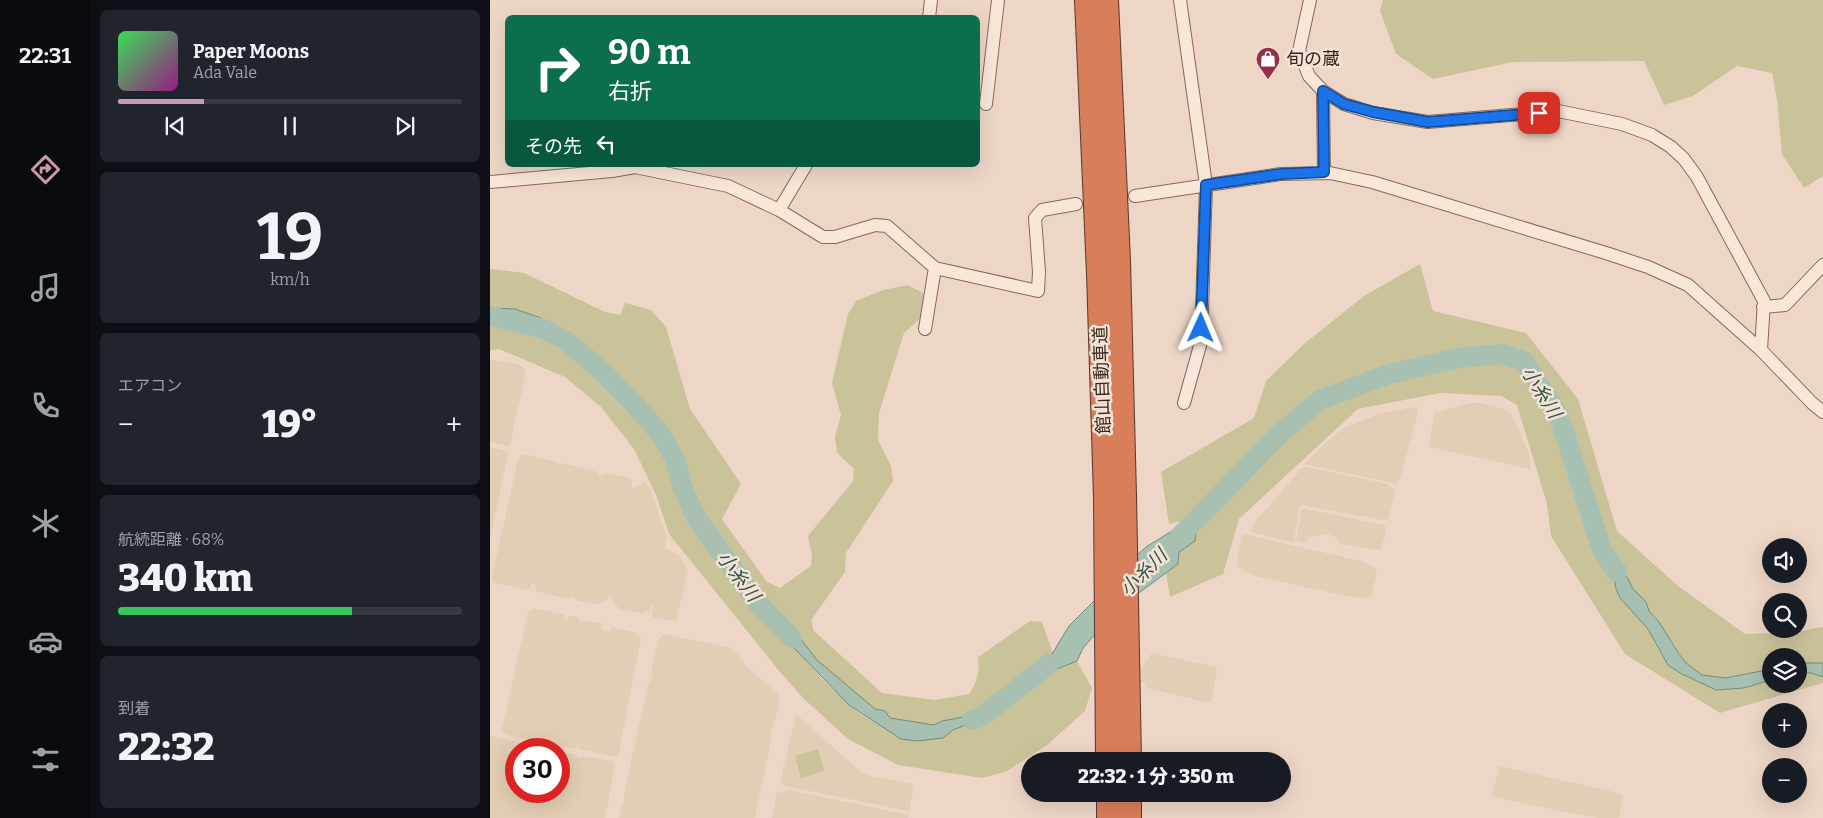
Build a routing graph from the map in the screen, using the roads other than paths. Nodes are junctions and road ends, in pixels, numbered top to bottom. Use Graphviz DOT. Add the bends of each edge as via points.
graph roads {
  1 [pos="930,0"];
  2 [pos="998,0"];
  3 [pos="1082,0"];
  4 [pos="1087,0"];
  5 [pos="1106,0"];
  6 [pos="1180,0"];
  7 [pos="1310,0"];
  8 [pos="929,15"];
  9 [pos="1090,65"];
  10 [pos="1323,91"];
  11 [pos="986,104"];
  12 [pos="805,167"];
  13 [pos="1324,172"];
  14 [pos="490,182"];
  15 [pos="1206,185"];
  16 [pos="1135,196"];
  17 [pos="1076,204"];
  18 [pos="779,210"];
  19 [pos="1823,265"];
  20 [pos="935,268"];
  21 [pos="1763,307"];
  22 [pos="925,329"];
  23 [pos="1761,350"];
  24 [pos="1184,403"];
  25 [pos="1823,412"];
  26 [pos="1115,496"];
  27 [pos="1118,725"];
  28 [pos="1110,752"];
  29 [pos="1126,752"];
  30 [pos="1108,802"];
  31 [pos="1129,802"];
  32 [pos="1109,818"];
  33 [pos="1129,818"];
  1 -- 8 [label="street"];
  2 -- 11 [label="street"];
  3 -- 9 [label="highway"];
  4 -- 9 [label="highway, 館山自動車道"];
  5 -- 26 [label="highway, 館山自動車道" via="1118,261"];
  6 -- 15 [label="street"];
  7 -- 10 [label="street" via="1299,51 1309,76"];
  9 -- 26 [label="highway, 館山自動車道" via="1099,284"];
  10 -- 13 [label="street"];
  10 -- 21 [label="street" via="1344,104 1428,122 1558,111 1622,124 1652,135 1684,159 1697,177 1764,300"];
  12 -- 18 [label="street"];
  13 -- 15 [label="street" via="1281,174"];
  13 -- 23 [label="street" via="1372,182 1648,267 1688,285"];
  14 -- 18 [label="street" via="635,167 728,186"];
  15 -- 16 [label="street"];
  15 -- 24 [label="street" via="1201,342"];
  17 -- 20 [label="street" via="1042,210 1035,218 1038,291"];
  18 -- 20 [label="street" via="823,236 835,237 875,225 887,226"];
  19 -- 21 [label="street" via="1785,305"];
  20 -- 22 [label="street"];
  21 -- 23 [label="street"];
  23 -- 25 [label="street"];
  26 -- 27 [label="highway, 館山自動車道"];
  27 -- 28 [label="highway, 館山自動車道"];
  27 -- 29 [label="highway, 館山自動車道"];
  30 -- 32 [label="highway"];
  31 -- 33 [label="highway"];
}
